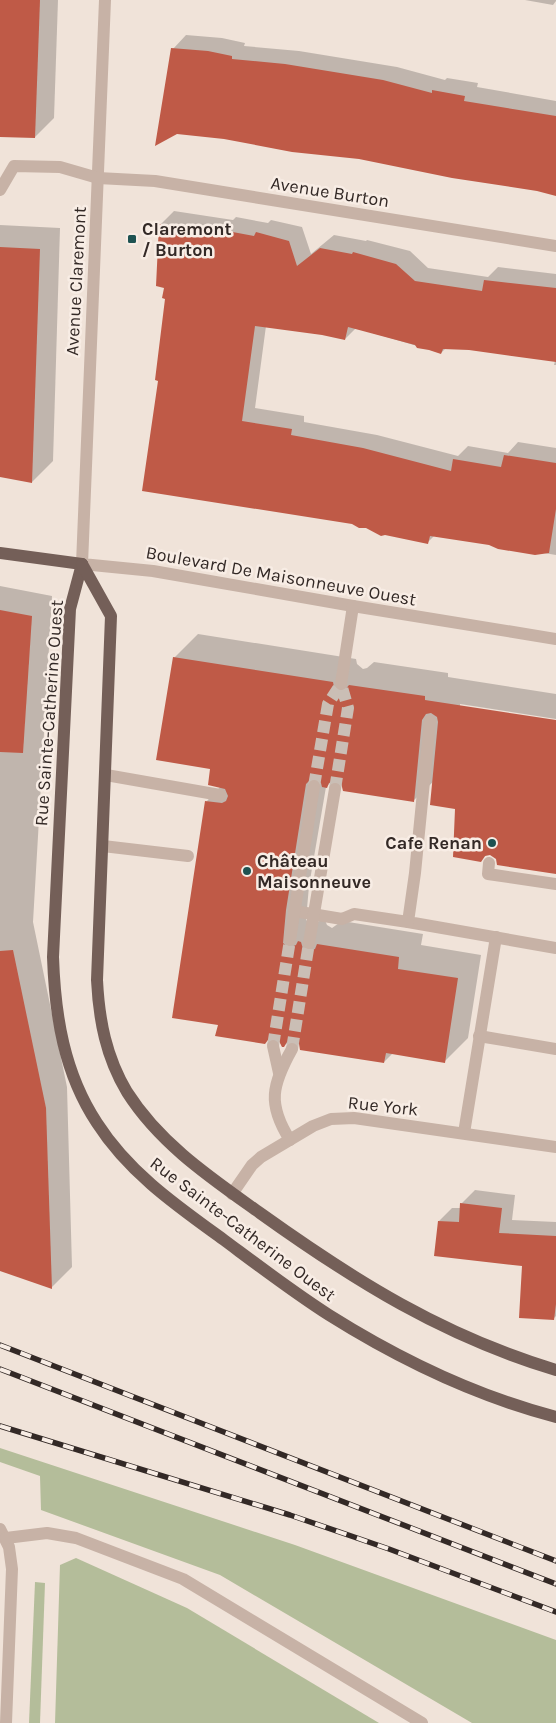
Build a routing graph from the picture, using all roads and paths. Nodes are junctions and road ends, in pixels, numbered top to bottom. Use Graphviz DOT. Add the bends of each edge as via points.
graph roads {
  1 [pos="105,0"];
  2 [pos="98,178"];
  3 [pos="0,190"];
  4 [pos="556,246"];
  5 [pos="0,554"];
  6 [pos="82,564"];
  7 [pos="353,606"];
  8 [pos="556,639"];
  9 [pos="341,684"];
  10 [pos="430,721"];
  11 [pos="106,775"];
  12 [pos="314,786"];
  13 [pos="335,789"];
  14 [pos="220,795"];
  15 [pos="102,846"];
  16 [pos="188,856"];
  17 [pos="489,863"];
  18 [pos="556,884"];
  19 [pos="294,911"];
  20 [pos="314,914"];
  21 [pos="408,922"];
  22 [pos="496,937"];
  23 [pos="290,940"];
  24 [pos="309,943"];
  25 [pos="556,948"];
  26 [pos="480,1036"];
  27 [pos="273,1046"];
  28 [pos="292,1049"];
  29 [pos="556,1049"];
  30 [pos="279,1073"];
  31 [pos="464,1134"];
  32 [pos="290,1140"];
  33 [pos="556,1147"];
  34 [pos="232,1194"];
  35 [pos="556,1370"];
  36 [pos="556,1417"];
  37 [pos="3,1534"];
  38 [pos="6,1723"];
  39 [pos="422,1723"];
  1 -- 2 [label="street, Avenue Claremont"];
  2 -- 3 [label="street, Avenue Burton" via="60,167 14,166"];
  2 -- 4 [label="street, Avenue Burton" via="155,181"];
  2 -- 6 [label="street, Avenue Claremont"];
  5 -- 6 [label="main road, Boulevard De Maisonneuve Ouest"];
  6 -- 7 [label="street, Boulevard De Maisonneuve Ouest" via="153,571"];
  6 -- 11 [label="main road, Rue Sainte-Catherine Ouest" via="111,616"];
  6 -- 36 [label="main road, Rue Sainte-Catherine Ouest" via="70,609 53,957 56,1004 66,1058 84,1101 124,1160 156,1189 286,1286 414,1363 515,1405"];
  7 -- 8 [label="street, Boulevard De Maisonneuve Ouest"];
  7 -- 9 [label="street"];
  10 -- 21 [label="street"];
  11 -- 14 [label="street"];
  11 -- 15 [label="main road, Rue Sainte-Catherine Ouest"];
  12 -- 19 [label="street"];
  13 -- 20 [label="street"];
  15 -- 16 [label="street"];
  15 -- 34 [label="main road, Rue Sainte-Catherine Ouest" via="97,980 105,1043 128,1092 161,1135"];
  17 -- 18 [label="street" via="488,874"];
  19 -- 20 [label="street"];
  19 -- 23 [label="street"];
  20 -- 21 [label="street" via="342,919 354,914"];
  20 -- 24 [label="street"];
  21 -- 22 [label="street"];
  22 -- 25 [label="street"];
  22 -- 26 [label="street"];
  26 -- 29 [label="street"];
  26 -- 31 [label="street"];
  27 -- 30 [label="street"];
  28 -- 30 [label="street"];
  30 -- 32 [label="street" via="275,1108 280,1126"];
  31 -- 32 [label="street, Rue York" via="354,1118 322,1122"];
  31 -- 33 [label="street, Rue York"];
  32 -- 34 [label="street, Rue York" via="252,1165"];
  34 -- 35 [label="main road, Rue Sainte-Catherine Ouest" via="325,1259 410,1310 473,1340"];
  37 -- 38 [label="street" via="12,1556 13,1582"];
  37 -- 39 [label="street" via="47,1533 76,1538 183,1579"];
}
